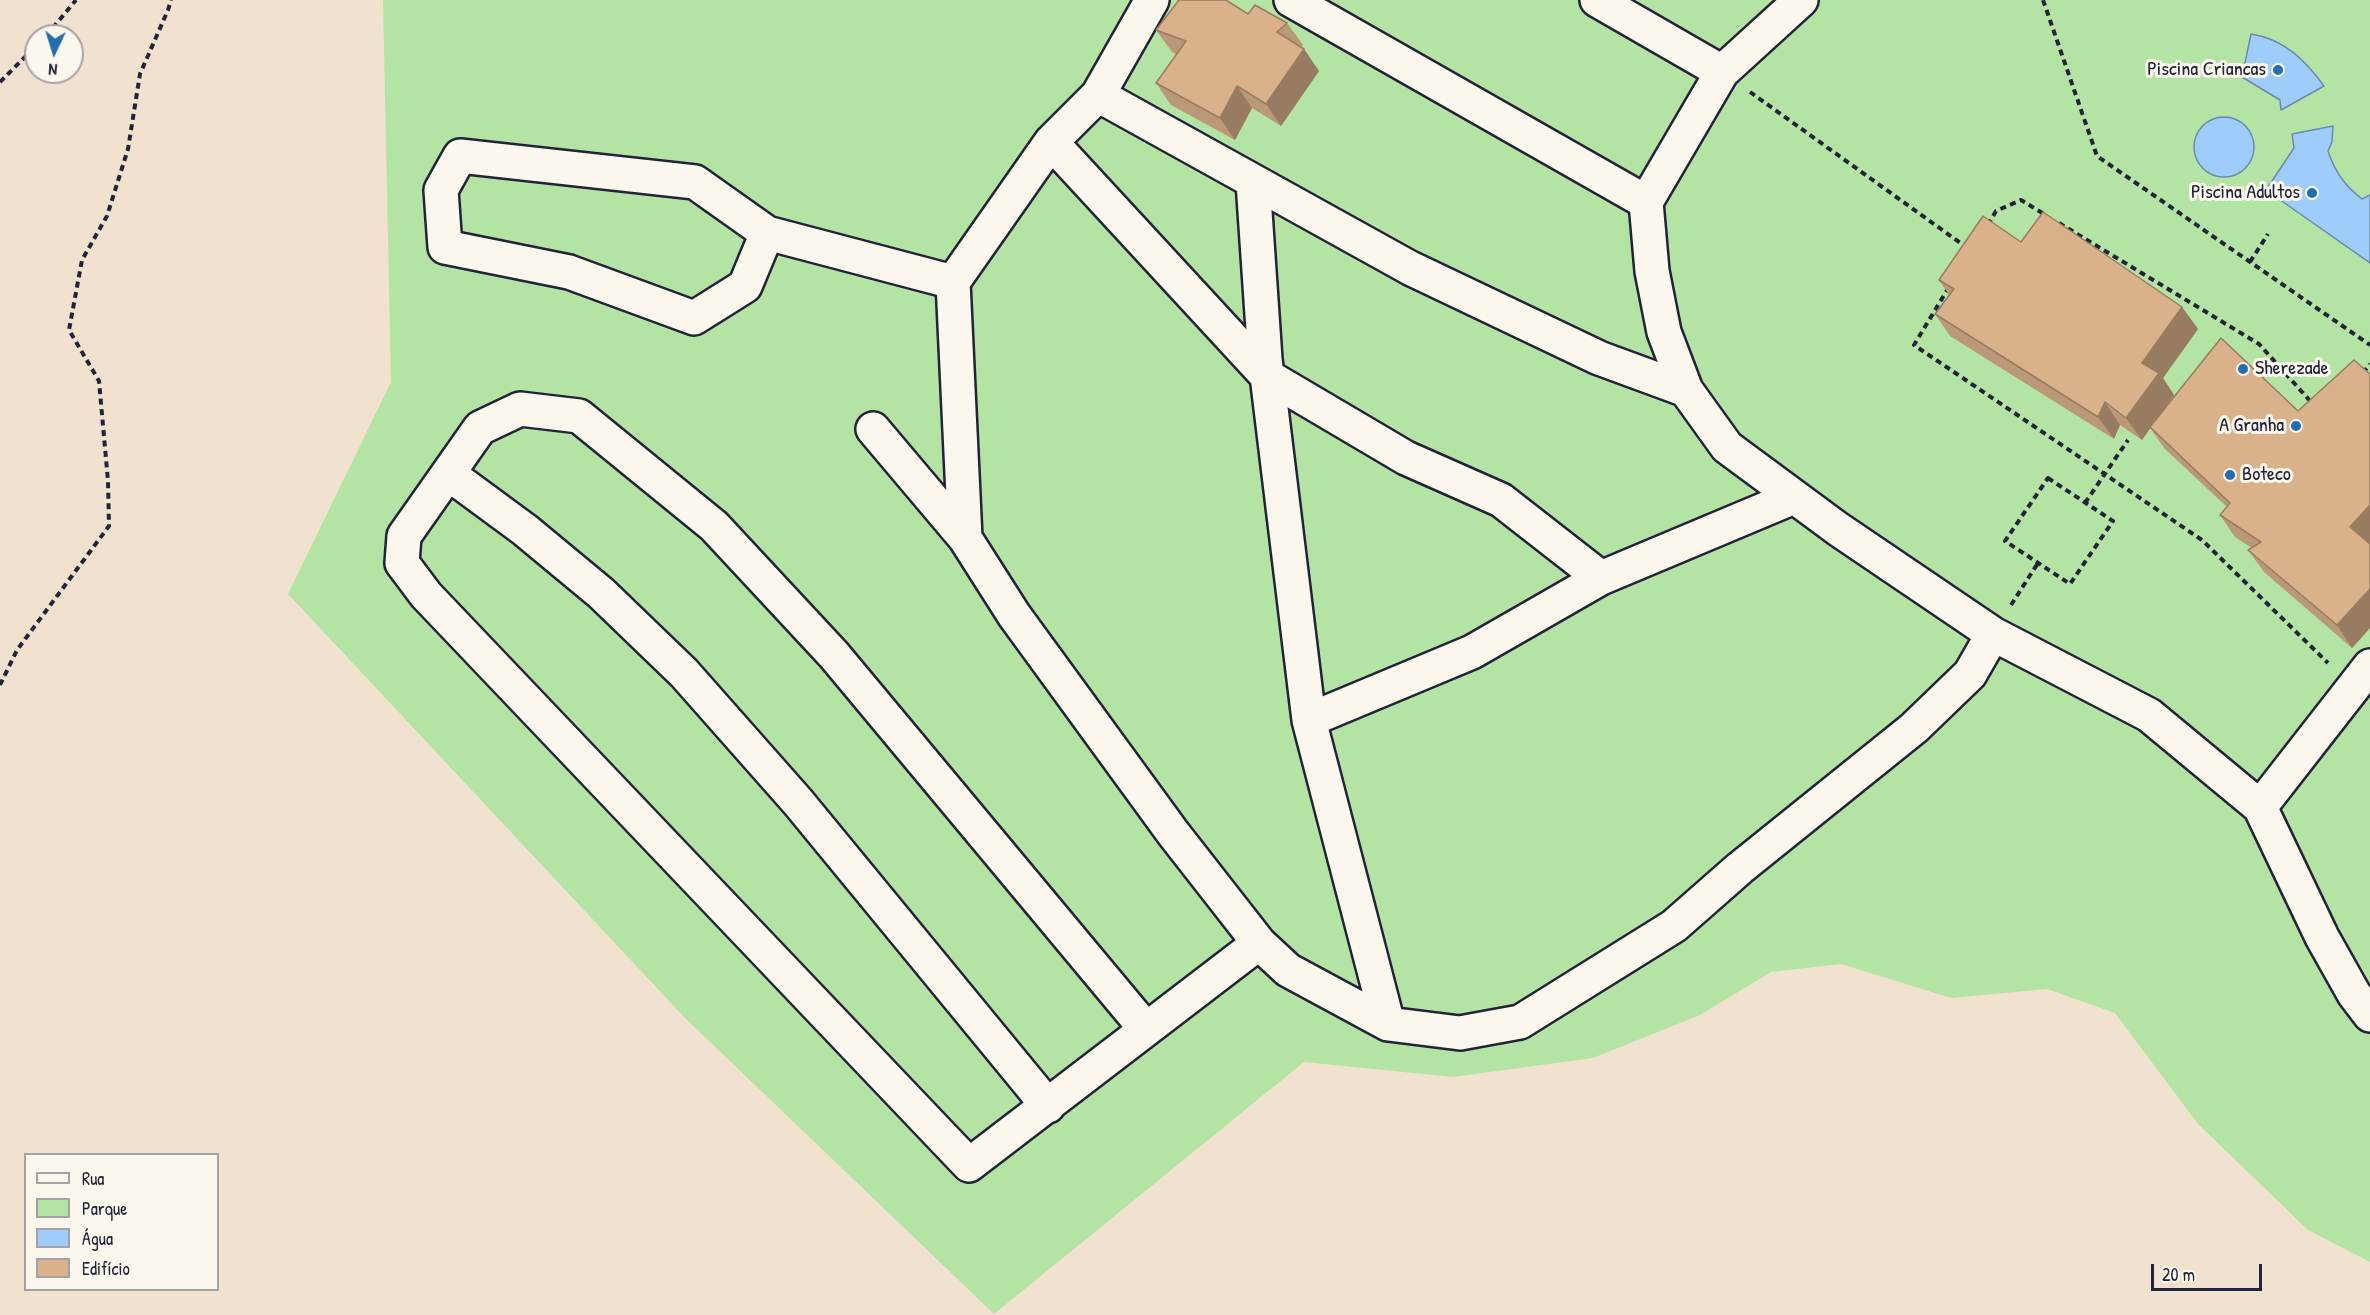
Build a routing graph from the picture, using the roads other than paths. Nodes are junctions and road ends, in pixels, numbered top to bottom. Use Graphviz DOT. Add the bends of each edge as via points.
graph roads {
  1 [pos="1152,0"];
  2 [pos="1291,0"];
  3 [pos="1597,0"];
  4 [pos="1802,0"];
  5 [pos="1722,72"];
  6 [pos="1098,94"];
  7 [pos="1052,142"];
  8 [pos="1253,182"];
  9 [pos="1646,202"];
  10 [pos="767,233"];
  11 [pos="953,282"];
  12 [pos="1267,376"];
  13 [pos="1686,390"];
  14 [pos="873,429"];
  15 [pos="449,474"];
  16 [pos="1794,497"];
  17 [pos="965,538"];
  18 [pos="1600,578"];
  19 [pos="1994,633"];
  20 [pos="2362,677"];
  21 [pos="1309,720"];
  22 [pos="2260,807"];
  23 [pos="1259,943"];
  24 [pos="2370,1015"];
  25 [pos="1388,1024"];
  26 [pos="1145,1028"];
  27 [pos="1048,1106"];
  1 -- 6 [label="lane"];
  2 -- 9 [label="lane"];
  3 -- 5 [label="lane"];
  4 -- 5 [label="lane"];
  5 -- 9 [label="lane"];
  6 -- 7 [label="lane"];
  6 -- 8 [label="lane"];
  7 -- 11 [label="lane"];
  7 -- 12 [label="lane"];
  8 -- 12 [label="lane"];
  8 -- 13 [label="lane" via="1420,273 1599,358"];
  9 -- 13 [label="lane" via="1652,271 1664,332"];
  10 -- 10 [label="lane" via="695,182 460,156 441,190 445,247 569,272 694,318 745,286"];
  10 -- 11 [label="lane"];
  11 -- 17 [label="lane"];
  12 -- 18 [label="lane" via="1406,458 1501,500"];
  12 -- 21 [label="lane"];
  13 -- 16 [label="lane" via="1726,447"];
  14 -- 17 [label="lane"];
  15 -- 26 [label="lane" via="480,428 520,409 579,416 714,526 834,655"];
  15 -- 27 [label="lane" via="601,593 684,673 798,802"];
  15 -- 27 [label="lane" via="404,536 402,563 426,595 969,1165"];
  16 -- 18 [label="lane"];
  16 -- 19 [label="lane"];
  17 -- 23 [label="lane" via="1021,624 1173,833"];
  18 -- 21 [label="lane" via="1472,652"];
  19 -- 22 [label="lane" via="2149,715"];
  19 -- 25 [label="lane" via="1970,674 1914,728 1674,926 1644,946 1520,1022 1460,1033"];
  20 -- 22 [label="lane"];
  21 -- 25 [label="lane"];
  22 -- 24 [label="lane" via="2322,937"];
  23 -- 25 [label="lane" via="1288,970"];
  23 -- 26 [label="lane"];
  26 -- 27 [label="lane"];
}
